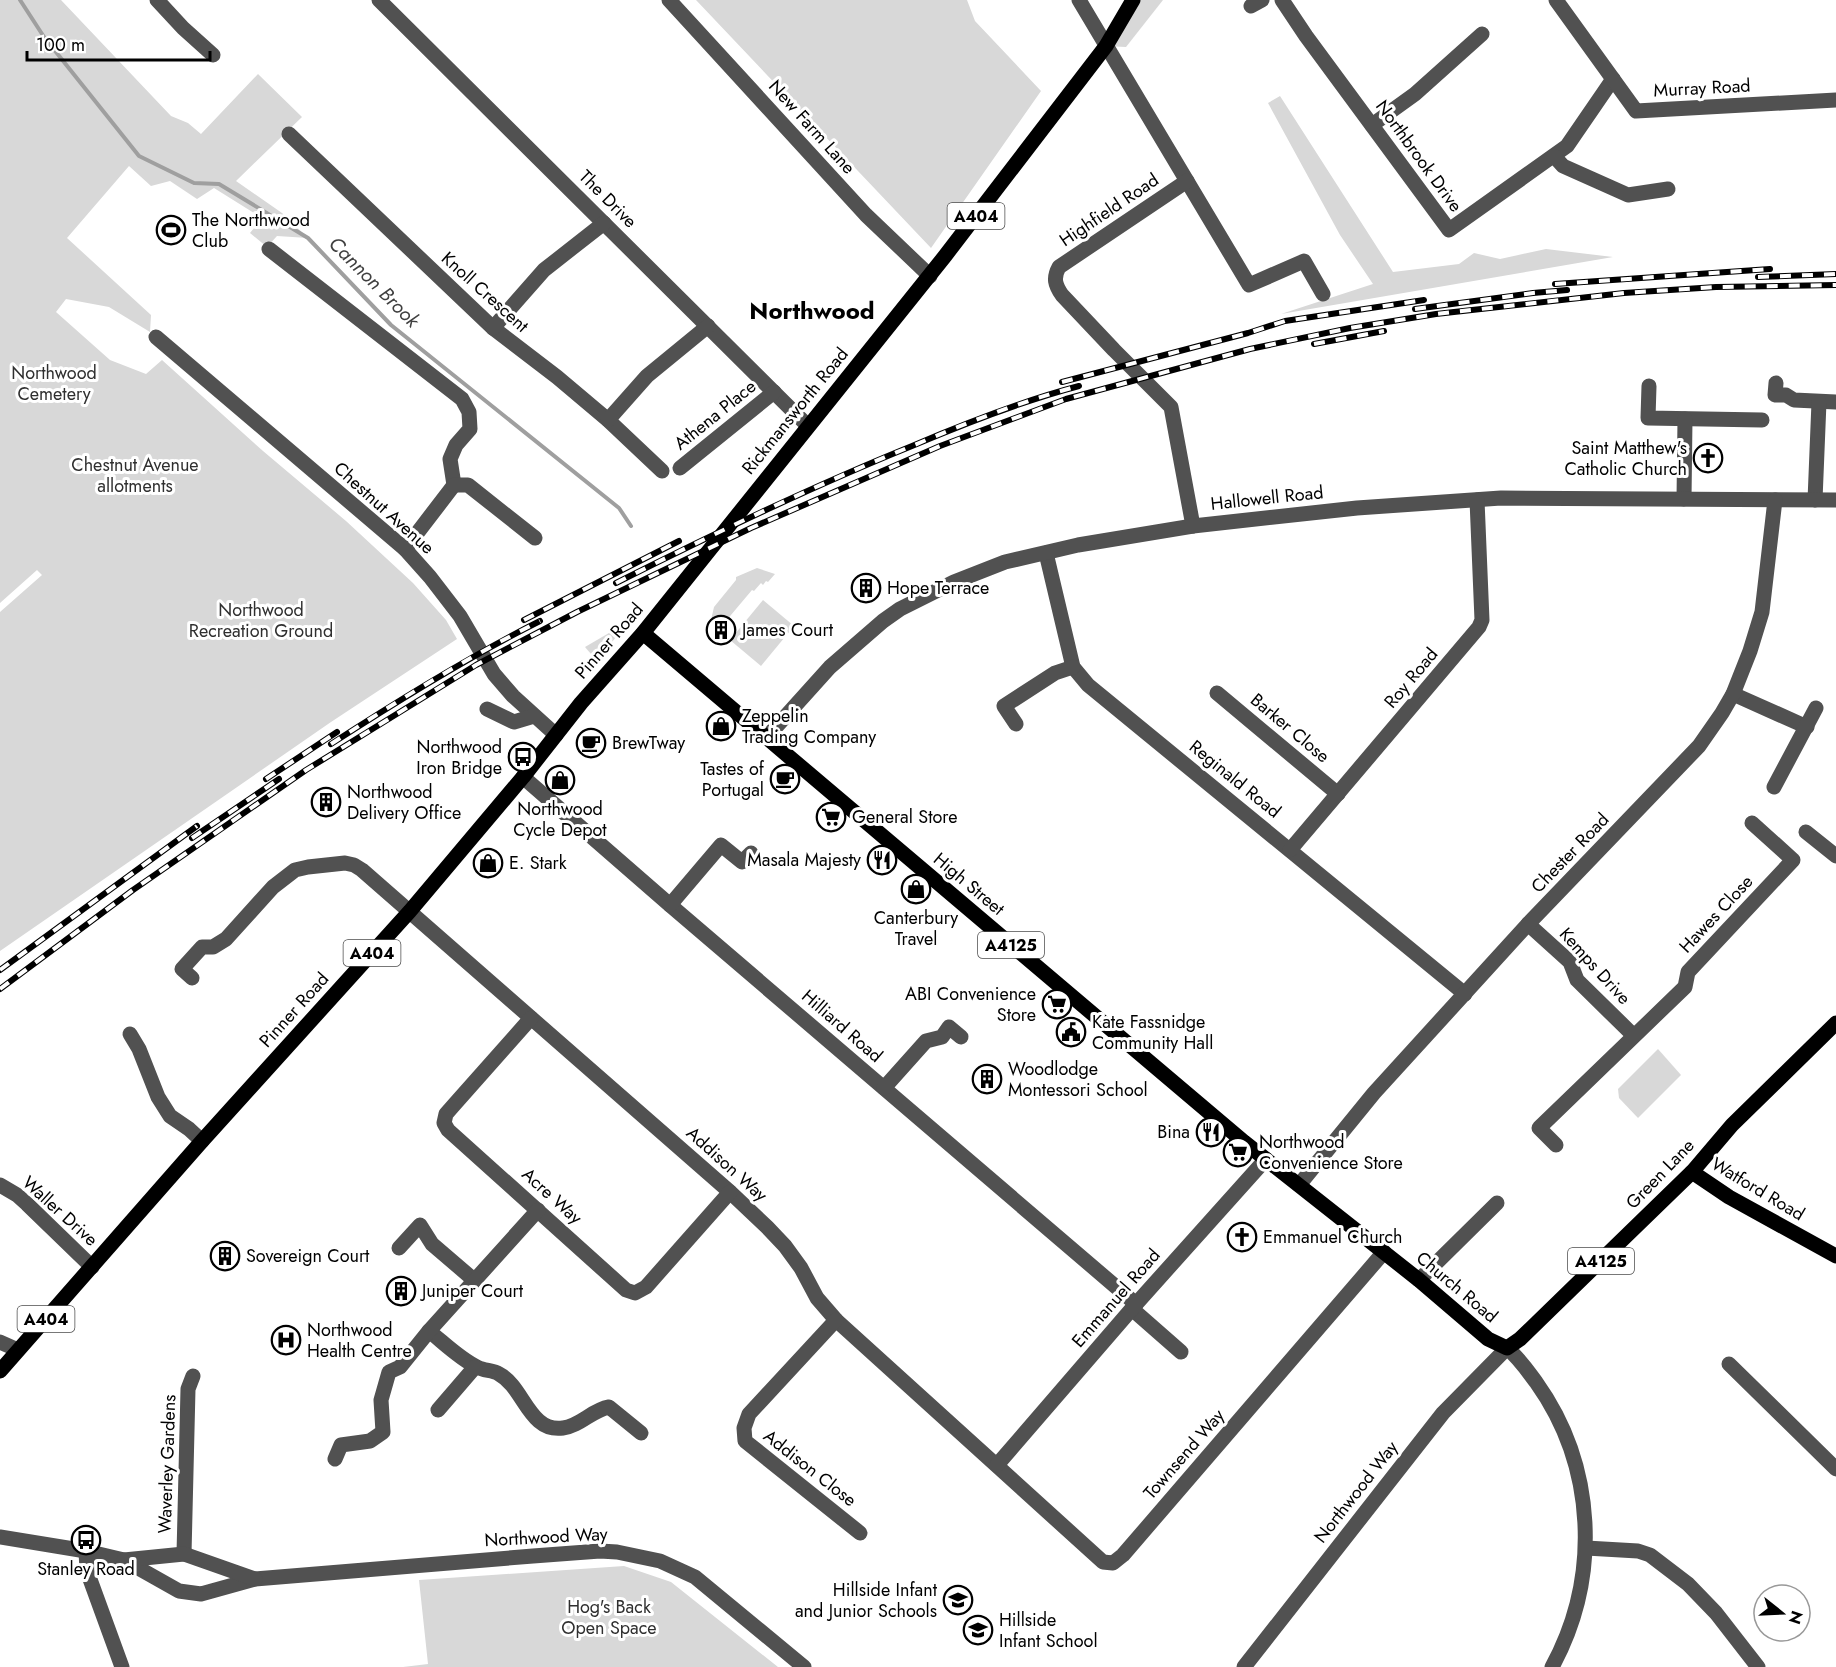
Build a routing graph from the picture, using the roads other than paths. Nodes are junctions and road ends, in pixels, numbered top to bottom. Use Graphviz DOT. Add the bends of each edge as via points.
graph roads {
  1 [pos="157,0"];
  2 [pos="379,0"];
  3 [pos="669,0"];
  4 [pos="1079,0"];
  5 [pos="1133,0"];
  6 [pos="1282,0"];
  7 [pos="1556,0"];
  8 [pos="1482,34"];
  9 [pos="1106,46"];
  10 [pos="213,56"];
  11 [pos="1613,79"];
  12 [pos="1836,100"];
  13 [pos="1372,125"];
  14 [pos="289,134"];
  15 [pos="1554,156"];
  16 [pos="1187,181"];
  17 [pos="1668,189"];
  18 [pos="604,223"];
  19 [pos="269,249"];
  20 [pos="930,276"];
  21 [pos="1323,294"];
  22 [pos="708,326"];
  23 [pos="493,328"];
  24 [pos="156,337"];
  25 [pos="1776,383"];
  26 [pos="1649,386"];
  27 [pos="774,392"];
  28 [pos="1819,402"];
  29 [pos="1836,402"];
  30 [pos="1685,419"];
  31 [pos="608,420"];
  32 [pos="1762,420"];
  33 [pos="808,426"];
  34 [pos="680,468"];
  35 [pos="662,471"];
  36 [pos="454,485"];
  37 [pos="1684,499"];
  38 [pos="1776,500"];
  39 [pos="1815,500"];
  40 [pos="1477,501"];
  41 [pos="1836,501"];
  42 [pos="1193,526"];
  43 [pos="535,538"];
  44 [pos="405,549"];
  45 [pos="1046,553"];
  46 [pos="679,587"];
  47 [pos="644,633"];
  48 [pos="1073,667"];
  49 [pos="1217,693"];
  50 [pos="1733,694"];
  51 [pos="1816,708"];
  52 [pos="487,709"];
  53 [pos="534,716"];
  54 [pos="1016,723"];
  55 [pos="1808,727"];
  56 [pos="556,735"];
  57 [pos="767,737"];
  58 [pos="523,777"];
  59 [pos="1774,788"];
  60 [pos="1338,794"];
  61 [pos="1752,823"];
  62 [pos="1806,832"];
  63 [pos="1290,850"];
  64 [pos="751,853"];
  65 [pos="1836,856"];
  66 [pos="670,905"];
  67 [pos="410,911"];
  68 [pos="1528,924"];
  69 [pos="192,978"];
  70 [pos="1465,994"];
  71 [pos="531,1018"];
  72 [pos="1836,1023"];
  73 [pos="130,1034"];
  74 [pos="1633,1035"];
  75 [pos="961,1037"];
  76 [pos="884,1088"];
  77 [pos="202,1141"];
  78 [pos="1556,1145"];
  79 [pos="1266,1159"];
  80 [pos="1692,1172"];
  81 [pos="0,1185"];
  82 [pos="1299,1185"];
  83 [pos="730,1192"];
  84 [pos="1497,1203"];
  85 [pos="538,1209"];
  86 [pos="399,1248"];
  87 [pos="1384,1252"];
  88 [pos="1836,1256"];
  89 [pos="92,1267"];
  90 [pos="474,1280"];
  91 [pos="1419,1280"];
  92 [pos="1134,1306"];
  93 [pos="836,1320"];
  94 [pos="429,1331"];
  95 [pos="2,1335"];
  96 [pos="1507,1348"];
  97 [pos="18,1350"];
  98 [pos="1181,1352"];
  99 [pos="1729,1364"];
  100 [pos="475,1367"];
  101 [pos="0,1371"];
  102 [pos="193,1376"];
  103 [pos="438,1410"];
  104 [pos="641,1433"];
  105 [pos="335,1459"];
  106 [pos="997,1465"];
  107 [pos="1836,1469"];
  108 [pos="860,1533"];
  109 [pos="0,1536"];
  110 [pos="1586,1548"];
  111 [pos="86,1551"];
  112 [pos="184,1554"];
  113 [pos="124,1560"];
  114 [pos="255,1579"];
  115 [pos="122,1667"];
  116 [pos="804,1667"];
  117 [pos="1244,1667"];
  118 [pos="1552,1667"];
  119 [pos="1758,1667"];
  1 -- 10 [label="street"];
  2 -- 18 [label="street, The Drive"];
  3 -- 20 [label="street, New Farm Lane" via="866,215"];
  4 -- 9 [label="street, Highfield Road"];
  5 -- 9 [label="main road, Rickmansworth Road / A404"];
  6 -- 13 [label="street, Northbrook Drive"];
  7 -- 11 [label="street, Murray Road"];
  8 -- 13 [label="street" via="1415,94"];
  9 -- 16 [label="street, Highfield Road"];
  9 -- 20 [label="main road, Rickmansworth Road / A404"];
  11 -- 12 [label="street, Murray Road" via="1636,111"];
  11 -- 15 [label="street" via="1567,146"];
  13 -- 15 [label="street, Northbrook Drive" via="1449,230"];
  14 -- 23 [label="street, Knoll Crescent"];
  15 -- 17 [label="street" via="1563,166 1628,195"];
  16 -- 21 [label="street" via="1250,285 1304,261"];
  16 -- 42 [label="street, Highfield Road" via="1059,267 1054,275 1056,287 1171,407"];
  18 -- 22 [label="street, The Drive"];
  18 -- 23 [label="street" via="544,270"];
  19 -- 36 [label="street" via="462,399 469,412 470,429 450,459"];
  20 -- 33 [label="main road, Rickmansworth Road / A404"];
  22 -- 27 [label="street, The Drive"];
  22 -- 31 [label="street" via="647,376"];
  23 -- 31 [label="street, Knoll Crescent"];
  24 -- 44 [label="street, Chestnut Avenue"];
  25 -- 28 [label="street" via="1776,395"];
  26 -- 30 [label="street" via="1648,418"];
  27 -- 33 [label="street, The Drive"];
  27 -- 34 [label="street, Athena Place"];
  28 -- 29 [label="street"];
  28 -- 39 [label="street"];
  30 -- 32 [label="street"];
  30 -- 37 [label="street"];
  31 -- 35 [label="street, Knoll Crescent"];
  33 -- 46 [label="main road, Rickmansworth Road / A404"];
  36 -- 43 [label="street" via="468,485"];
  36 -- 44 [label="street"];
  37 -- 38 [label="street, Hallowell Road"];
  37 -- 40 [label="street, Hallowell Road"];
  38 -- 39 [label="street, Hallowell Road"];
  38 -- 50 [label="street, Chester Road" via="1762,612"];
  39 -- 41 [label="street, Hallowell Road"];
  40 -- 42 [label="street, Hallowell Road" via="1357,508"];
  40 -- 60 [label="street, Roy Road" via="1482,620 1479,627"];
  42 -- 45 [label="street, Hallowell Road"];
  44 -- 53 [label="street, Chestnut Avenue" via="460,616 494,674"];
  45 -- 48 [label="street, Reginald Road"];
  45 -- 57 [label="street, Hallowell Road" via="1005,562 954,582 891,615 830,668"];
  46 -- 47 [label="main road, Pinner Road / A404"];
  47 -- 56 [label="main road, Pinner Road / A404"];
  47 -- 57 [label="main road, High Street / A4125"];
  48 -- 54 [label="street" via="1055,673 1004,706"];
  48 -- 63 [label="street, Reginald Road" via="1088,685"];
  49 -- 60 [label="street, Barker Close"];
  50 -- 55 [label="street"];
  50 -- 68 [label="street, Chester Road" via="1699,746"];
  51 -- 55 [label="street"];
  52 -- 53 [label="street" via="514,722"];
  53 -- 56 [label="street, Chestnut Avenue"];
  55 -- 59 [label="street"];
  56 -- 58 [label="main road, Pinner Road / A404"];
  57 -- 79 [label="main road, High Street / A4125"];
  58 -- 66 [label="street, Hilliard Road"];
  58 -- 67 [label="main road, Pinner Road / A404"];
  60 -- 63 [label="street, Roy Road"];
  61 -- 74 [label="street, Hawes Close" via="1793,860 1688,972 1684,987"];
  62 -- 65 [label="street"];
  63 -- 70 [label="street, Reginald Road"];
  64 -- 66 [label="street" via="742,862 721,845"];
  66 -- 76 [label="street, Hilliard Road"];
  67 -- 69 [label="street, Addison Way" via="354,865 295,870 273,887 226,939 213,947 202,947 182,969"];
  67 -- 71 [label="street, Addison Way"];
  67 -- 77 [label="main road, Pinner Road / A404"];
  68 -- 70 [label="street, Chester Road"];
  68 -- 74 [label="street, Kemps Drive" via="1570,962 1577,980"];
  70 -- 82 [label="street, Chester Road" via="1374,1093"];
  71 -- 83 [label="street, Addison Way"];
  71 -- 85 [label="street, Acre Way" via="453,1106 444,1123"];
  72 -- 80 [label="main road, Green Lane" via="1732,1125"];
  73 -- 77 [label="street" via="170,1116"];
  74 -- 78 [label="street" via="1539,1128"];
  75 -- 76 [label="street" via="949,1027 942,1036 926,1041"];
  76 -- 92 [label="street, Hilliard Road"];
  77 -- 89 [label="main road, Pinner Road / A404"];
  79 -- 82 [label="main road, High Street / A4125"];
  79 -- 92 [label="street, Emmanuel Road"];
  80 -- 88 [label="main road, Watford Road"];
  80 -- 96 [label="main road, Green Lane / A4125"];
  81 -- 89 [label="street, Waller Drive" via="17,1195"];
  82 -- 87 [label="main road, High Street / A4125"];
  83 -- 85 [label="street, Acre Way" via="646,1287 635,1293 626,1290"];
  83 -- 93 [label="street, Addison Way" via="785,1246 817,1298"];
  84 -- 91 [label="street"];
  85 -- 90 [label="street"];
  86 -- 90 [label="street" via="420,1225 432,1244"];
  87 -- 91 [label="main road, Church Road / A4125"];
  87 -- 106 [label="street, Townsend Way" via="1113,1563 1102,1562"];
  89 -- 97 [label="main road, Pinner Road / A404"];
  90 -- 94 [label="street"];
  91 -- 96 [label="main road, Church Road / A4125" via="1488,1339"];
  92 -- 98 [label="street, Hilliard Road"];
  92 -- 106 [label="street, Emmanuel Road"];
  93 -- 106 [label="street, Addison Way"];
  93 -- 108 [label="street, Addison Close" via="749,1414 745,1441"];
  94 -- 100 [label="street"];
  94 -- 105 [label="street" via="400,1367 389,1372 381,1400 383,1432 370,1441 341,1445"];
  95 -- 97 [label="street"];
  96 -- 110 [label="street" via="1551,1402 1569,1441 1581,1482"];
  96 -- 117 [label="street, Northwood Way" via="1443,1413"];
  97 -- 101 [label="main road, Pinner Road / A404"];
  99 -- 107 [label="street"];
  100 -- 103 [label="street"];
  100 -- 104 [label="street" via="499,1374 532,1415 547,1425 565,1428 609,1407"];
  102 -- 112 [label="street, Waverley Gardens" via="188,1389"];
  109 -- 111 [label="street"];
  110 -- 118 [label="street" via="1577,1607"];
  110 -- 119 [label="street" via="1650,1555 1688,1584 1716,1613"];
  111 -- 113 [label="street"];
  111 -- 115 [label="street" via="87,1571"];
  112 -- 113 [label="street"];
  112 -- 114 [label="street"];
  113 -- 114 [label="street" via="179,1591 201,1594"];
  114 -- 116 [label="street, Northwood Way" via="617,1552 660,1561 695,1577"];
}
